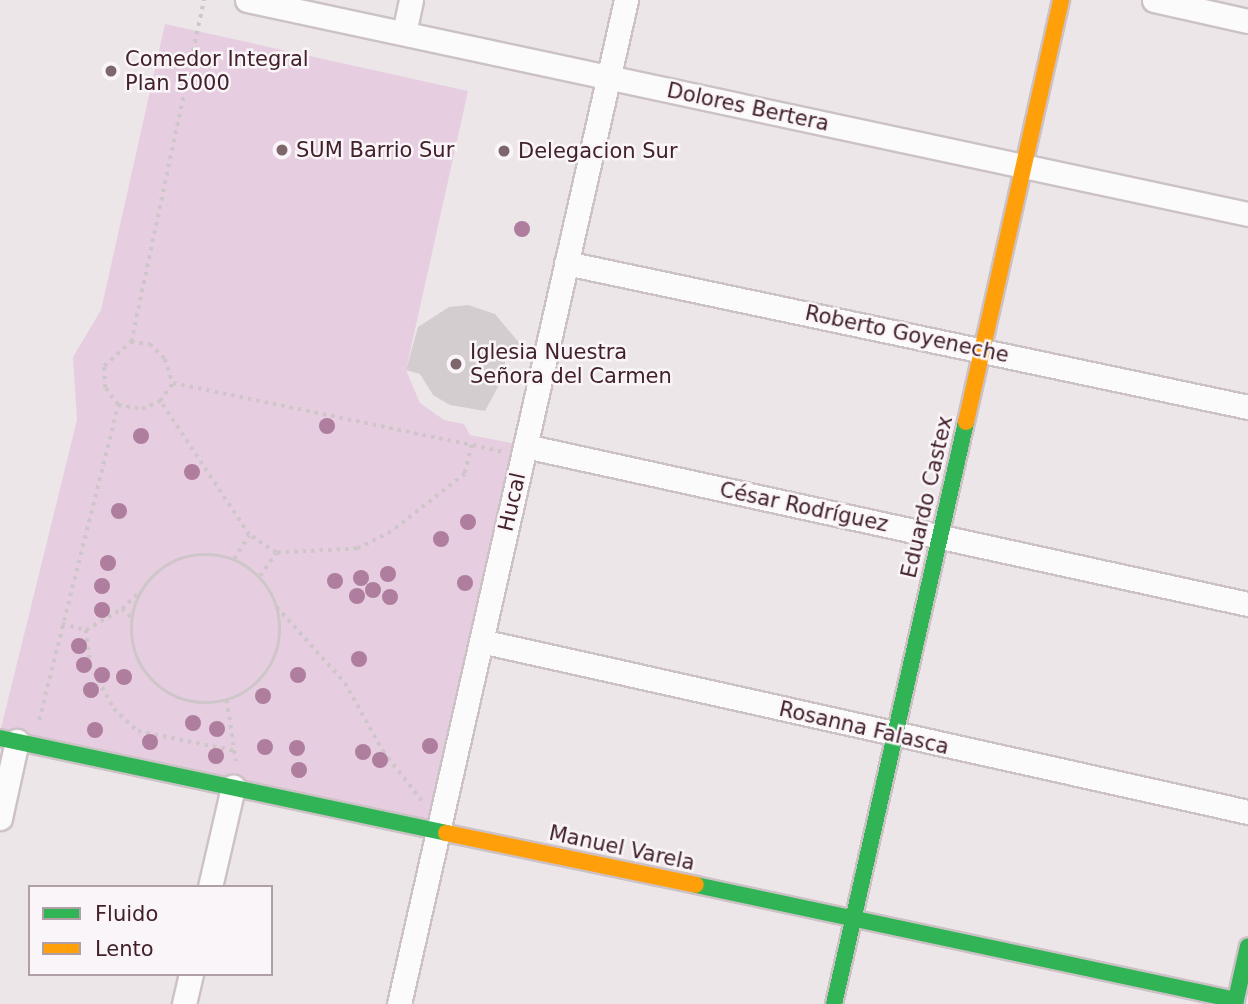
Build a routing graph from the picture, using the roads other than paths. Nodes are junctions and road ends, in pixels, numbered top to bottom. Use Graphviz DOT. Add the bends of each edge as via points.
graph roads {
  1 [pos="247,0"];
  2 [pos="411,0"];
  3 [pos="626,0"];
  4 [pos="1061,0"];
  5 [pos="1154,0"];
  6 [pos="1248,21"];
  7 [pos="404,33"];
  8 [pos="608,77"];
  9 [pos="1024,166"];
  10 [pos="1248,214"];
  11 [pos="566,263"];
  12 [pos="982,350"];
  13 [pos="1248,407"];
  14 [pos="525,446"];
  15 [pos="940,537"];
  16 [pos="1248,604"];
  17 [pos="481,642"];
  18 [pos="895,735"];
  19 [pos="9,739"];
  20 [pos="233,787"];
  21 [pos="1248,812"];
  22 [pos="0,818"];
  23 [pos="438,830"];
  24 [pos="210,885"];
  25 [pos="854,918"];
  26 [pos="1248,946"];
  27 [pos="191,976"];
  28 [pos="1235,1002"];
  29 [pos="184,1004"];
  30 [pos="399,1004"];
  31 [pos="834,1004"];
  1 -- 7 [label="street, Dolores Bertera"];
  2 -- 7 [label="street"];
  3 -- 8 [label="street, Hucal"];
  4 -- 9 [label="street, Eduardo Castex"];
  5 -- 6 [label="street"];
  7 -- 8 [label="street, Dolores Bertera"];
  8 -- 9 [label="street, Dolores Bertera"];
  8 -- 11 [label="street, Hucal"];
  9 -- 10 [label="street, Dolores Bertera"];
  9 -- 12 [label="street, Eduardo Castex"];
  11 -- 12 [label="street, Roberto Goyeneche"];
  11 -- 14 [label="street, Hucal"];
  12 -- 13 [label="street, Roberto Goyeneche"];
  12 -- 15 [label="street, Eduardo Castex"];
  14 -- 15 [label="street, César Rodríguez"];
  14 -- 17 [label="street, Hucal"];
  15 -- 16 [label="street, César Rodríguez"];
  15 -- 18 [label="street, Eduardo Castex"];
  17 -- 18 [label="street, Rosanna Falasca"];
  17 -- 23 [label="street, Hucal"];
  18 -- 21 [label="street, Rosanna Falasca"];
  18 -- 25 [label="street, Eduardo Castex"];
  19 -- 20 [label="street, Manuel Varela"];
  19 -- 22 [label="street"];
  20 -- 23 [label="street, Manuel Varela"];
  20 -- 24 [label="street"];
  23 -- 25 [label="street, Manuel Varela"];
  23 -- 30 [label="street, Hucal"];
  25 -- 28 [label="street, Manuel Varela"];
  25 -- 31 [label="street, Eduardo Castex"];
  26 -- 28 [label="street"];
  27 -- 29 [label="street"];
}
